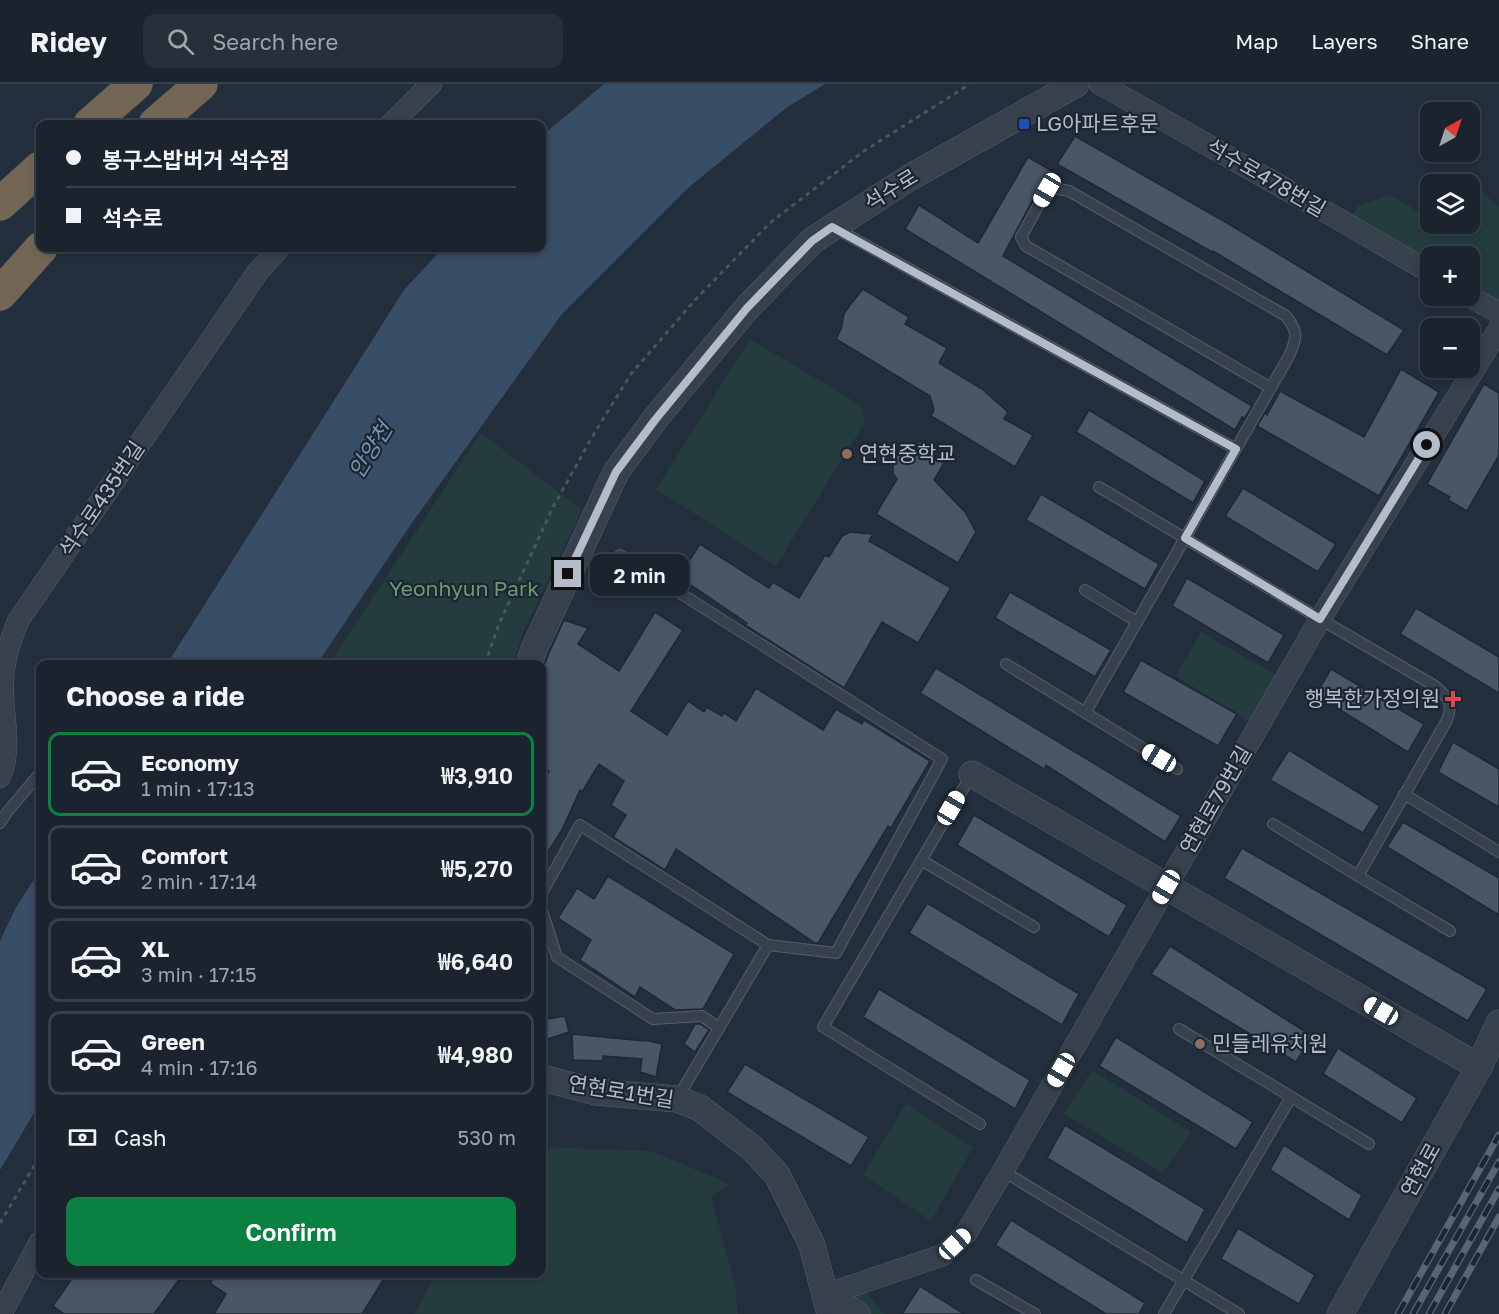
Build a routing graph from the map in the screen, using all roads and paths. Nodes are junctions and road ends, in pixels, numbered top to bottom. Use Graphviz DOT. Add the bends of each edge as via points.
graph roads {
  1 [pos="136,84"];
  2 [pos="201,84"];
  3 [pos="431,84"];
  4 [pos="1076,84"];
  5 [pos="1100,84"];
  6 [pos="95,120"];
  7 [pos="160,120"];
  8 [pos="396,120"];
  9 [pos="36,161"];
  10 [pos="36,172"];
  11 [pos="0,184"];
  12 [pos="0,204"];
  13 [pos="832,227"];
  14 [pos="36,228"];
  15 [pos="37,252"];
  16 [pos="275,252"];
  17 [pos="0,260"];
  18 [pos="1420,267"];
  19 [pos="0,294"];
  20 [pos="1480,303"];
  21 [pos="1499,313"];
  22 [pos="1499,329"];
  23 [pos="1271,388"];
  24 [pos="1236,449"];
  25 [pos="1098,487"];
  26 [pos="1185,538"];
  27 [pos="620,555"];
  28 [pos="1085,590"];
  29 [pos="1320,619"];
  30 [pos="1137,622"];
  31 [pos="530,660"];
  32 [pos="1006,664"];
  33 [pos="1085,713"];
  34 [pos="1177,769"];
  35 [pos="972,774"];
  36 [pos="0,777"];
  37 [pos="36,778"];
  38 [pos="1404,794"];
  39 [pos="0,823"];
  40 [pos="1273,824"];
  41 [pos="1499,852"];
  42 [pos="921,860"];
  43 [pos="1358,876"];
  44 [pos="546,885"];
  45 [pos="1166,887"];
  46 [pos="546,923"];
  47 [pos="1034,927"];
  48 [pos="1450,931"];
  49 [pos="768,945"];
  50 [pos="1499,1023"];
  51 [pos="719,1028"];
  52 [pos="1179,1029"];
  53 [pos="1479,1067"];
  54 [pos="546,1079"];
  55 [pos="1290,1097"];
  56 [pos="677,1099"];
  57 [pos="981,1124"];
  58 [pos="1369,1144"];
  59 [pos="36,1163"];
  60 [pos="1003,1171"];
  61 [pos="0,1223"];
  62 [pos="36,1249"];
  63 [pos="976,1280"];
  64 [pos="1183,1280"];
  65 [pos="827,1304"];
  66 [pos="1,1314"];
  67 [pos="857,1314"];
  68 [pos="1035,1314"];
  69 [pos="1164,1314"];
  70 [pos="1239,1314"];
  71 [pos="1340,1314"];
  1 -- 6 [label="highway"];
  2 -- 7 [label="highway"];
  3 -- 8 [label="street"];
  4 -- 13 [label="street, 석수로" via="909,178"];
  5 -- 18 [label="street, 석수로478번길"];
  9 -- 11 [label="highway"];
  10 -- 12 [label="highway"];
  13 -- 24 [label="lane"];
  13 -- 31 [label="street, 석수로" via="812,241 747,308 616,472"];
  14 -- 17 [label="highway"];
  15 -- 19 [label="highway"];
  16 -- 36 [label="street, 석수로435번길" via="257,273 18,621 5,657 5,766"];
  20 -- 21 [label="street"];
  22 -- 29 [label="street, 연현로79번길"];
  23 -- 23 [label="lane" via="1296,339 1295,328 1286,316 1069,191 1047,190 1021,237 1026,246"];
  23 -- 24 [label="lane"];
  24 -- 26 [label="lane"];
  25 -- 26 [label="lane"];
  26 -- 29 [label="lane"];
  26 -- 30 [label="lane"];
  27 -- 49 [label="lane" via="942,759 836,953"];
  28 -- 30 [label="lane"];
  29 -- 38 [label="lane" via="1435,686 1448,699 1450,711 1446,722"];
  29 -- 45 [label="street, 연현로79번길"];
  30 -- 33 [label="lane"];
  32 -- 33 [label="lane"];
  33 -- 34 [label="lane"];
  35 -- 42 [label="lane"];
  35 -- 45 [label="street"];
  37 -- 39 [label="lane"];
  38 -- 41 [label="lane"];
  38 -- 43 [label="lane"];
  40 -- 43 [label="lane"];
  42 -- 47 [label="lane"];
  42 -- 57 [label="lane" via="823,1028"];
  43 -- 48 [label="lane"];
  44 -- 49 [label="lane" via="580,825"];
  45 -- 53 [label="street"];
  45 -- 60 [label="street, 연현로79번길"];
  46 -- 51 [label="lane" via="557,957 653,1019 702,1016"];
  49 -- 51 [label="lane"];
  50 -- 53 [label="street, 연현로"];
  51 -- 56 [label="lane"];
  52 -- 55 [label="lane"];
  53 -- 71 [label="street, 연현로"];
  54 -- 56 [label="street, 연현로1번길" via="596,1092"];
  55 -- 58 [label="lane"];
  55 -- 64 [label="lane"];
  56 -- 65 [label="street, 연현로1번길" via="699,1108 752,1148 777,1175 812,1245"];
  59 -- 61 [label="path"];
  60 -- 64 [label="lane"];
  60 -- 65 [label="street, 연현로79번길" via="967,1232 943,1255"];
  62 -- 66 [label="street"];
  63 -- 68 [label="lane"];
  64 -- 69 [label="lane"];
  64 -- 70 [label="lane"];
  65 -- 67 [label="street"];
}
